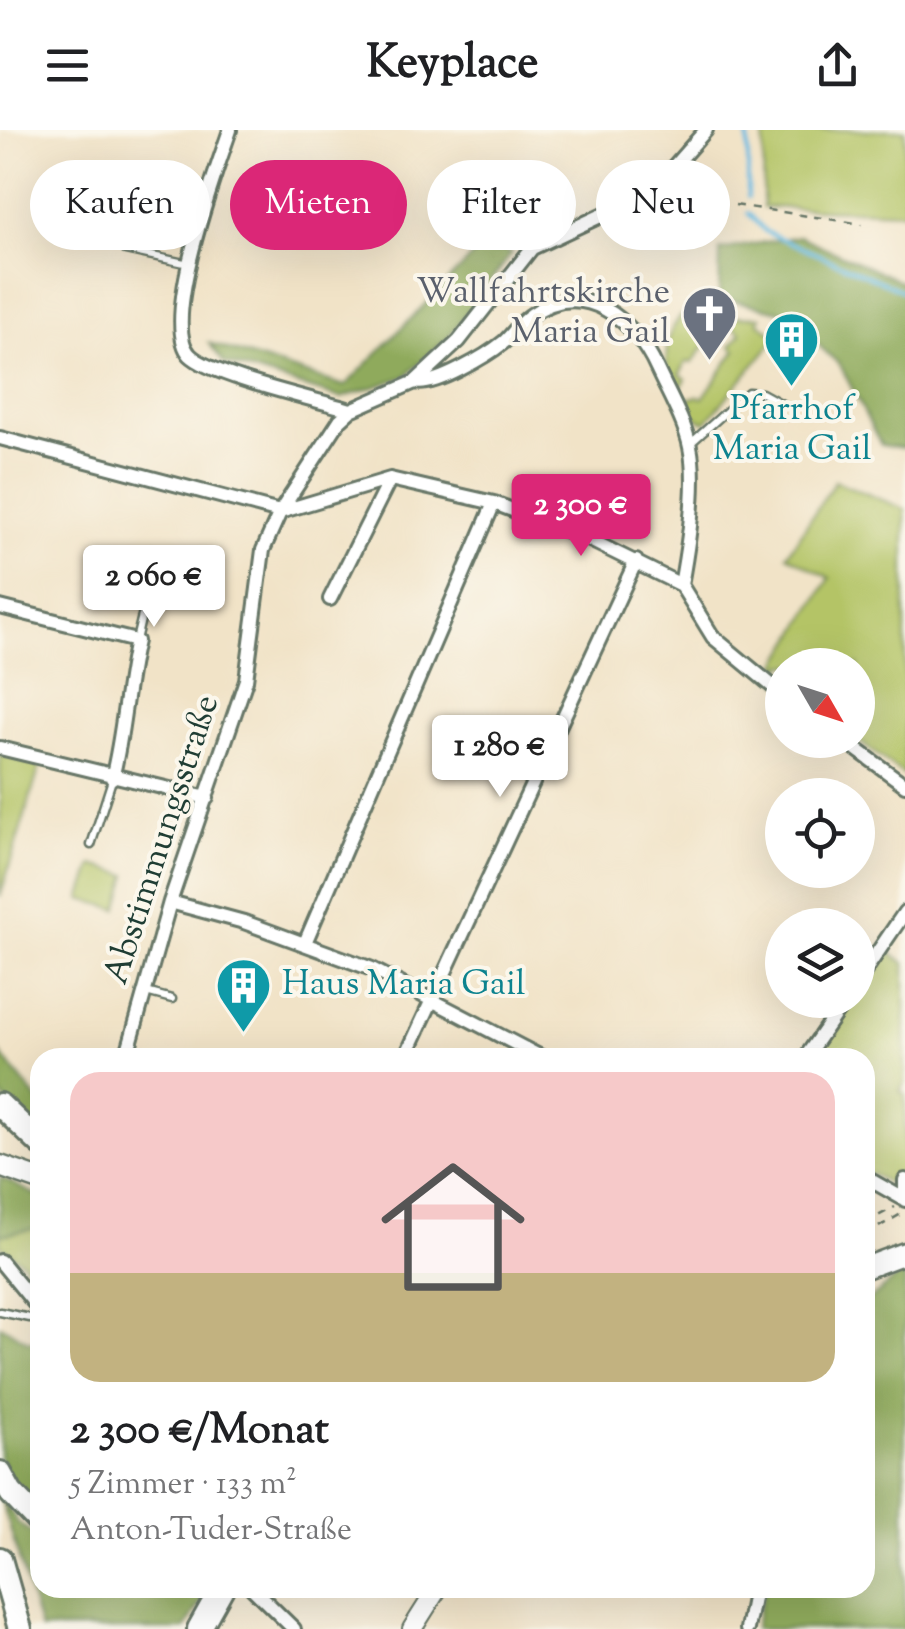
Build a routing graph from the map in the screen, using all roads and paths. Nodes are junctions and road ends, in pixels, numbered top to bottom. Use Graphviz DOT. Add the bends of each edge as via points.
graph roads {
  1 [pos="230,130"];
  2 [pos="706,130"];
  3 [pos="734,205"];
  4 [pos="862,224"];
  5 [pos="125,250"];
  6 [pos="190,264"];
  7 [pos="416,382"];
  8 [pos="782,404"];
  9 [pos="351,410"];
  10 [pos="0,438"];
  11 [pos="690,444"];
  12 [pos="390,479"];
  13 [pos="494,503"];
  14 [pos="280,512"];
  15 [pos="636,561"];
  16 [pos="681,584"];
  17 [pos="330,599"];
  18 [pos="145,603"];
  19 [pos="0,608"];
  20 [pos="136,641"];
  21 [pos="765,680"];
  22 [pos="0,748"];
  23 [pos="868,758"];
  24 [pos="112,778"];
  25 [pos="905,785"];
  26 [pos="207,798"];
  27 [pos="91,845"];
  28 [pos="170,902"];
  29 [pos="905,912"];
  30 [pos="305,943"];
  31 [pos="875,956"];
  32 [pos="145,992"];
  33 [pos="431,998"];
  34 [pos="172,999"];
  35 [pos="833,1018"];
  36 [pos="129,1048"];
  37 [pos="409,1048"];
  38 [pos="524,1048"];
  39 [pos="813,1048"];
  40 [pos="0,1104"];
  41 [pos="30,1133"];
  42 [pos="0,1166"];
  43 [pos="30,1176"];
  44 [pos="905,1180"];
  45 [pos="875,1183"];
  46 [pos="904,1202"];
  47 [pos="875,1218"];
  48 [pos="875,1231"];
  49 [pos="905,1252"];
  50 [pos="0,1261"];
  51 [pos="875,1264"];
  52 [pos="30,1298"];
  53 [pos="0,1312"];
  54 [pos="30,1318"];
  55 [pos="0,1473"];
  56 [pos="30,1513"];
  57 [pos="0,1559"];
  58 [pos="216,1598"];
  59 [pos="262,1598"];
  60 [pos="432,1598"];
  61 [pos="753,1598"];
  62 [pos="20,1629"];
  63 [pos="199,1629"];
  64 [pos="294,1629"];
  65 [pos="412,1629"];
  66 [pos="746,1629"];
  1 -- 6 [label="street"];
  2 -- 7 [label="street" via="661,181 532,248 459,341"];
  3 -- 4 [label="path"];
  5 -- 6 [label="lane"];
  6 -- 9 [label="street" via="181,320 190,355 221,371"];
  7 -- 9 [label="street"];
  7 -- 11 [label="street" via="427,384 502,344 532,314 599,302 646,345"];
  8 -- 11 [label="lane" via="748,392"];
  9 -- 14 [label="street, Abstimmungsstraße"];
  10 -- 14 [label="street"];
  11 -- 16 [label="street"];
  12 -- 13 [label="street"];
  12 -- 14 [label="street"];
  12 -- 17 [label="street"];
  13 -- 15 [label="street"];
  13 -- 30 [label="street"];
  14 -- 26 [label="street, Abstimmungsstraße" via="258,564 246,680"];
  15 -- 16 [label="street"];
  15 -- 33 [label="street"];
  16 -- 21 [label="street" via="713,637"];
  18 -- 20 [label="lane"];
  19 -- 20 [label="street"];
  20 -- 24 [label="street"];
  22 -- 24 [label="street"];
  23 -- 25 [label="street"];
  24 -- 26 [label="street"];
  24 -- 27 [label="lane"];
  26 -- 28 [label="street, Abstimmungsstraße"];
  28 -- 30 [label="street"];
  28 -- 32 [label="street, Abstimmungsstraße"];
  29 -- 31 [label="street"];
  30 -- 33 [label="street"];
  32 -- 34 [label="lane"];
  32 -- 36 [label="street, Abstimmungsstraße"];
  33 -- 37 [label="street"];
  33 -- 38 [label="street"];
  35 -- 39 [label="street"];
  40 -- 41 [label="highway"];
  42 -- 43 [label="main road"];
  44 -- 46 [label="street"];
  45 -- 46 [label="street"];
  46 -- 47 [label="path"];
  46 -- 48 [label="path" via="898,1218"];
  49 -- 51 [label="main road"];
  50 -- 52 [label="street"];
  53 -- 54 [label="lane"];
  55 -- 56 [label="highway"];
  57 -- 62 [label="highway"];
  58 -- 63 [label="highway"];
  59 -- 64 [label="street"];
  60 -- 65 [label="main road"];
  61 -- 66 [label="street"];
}
